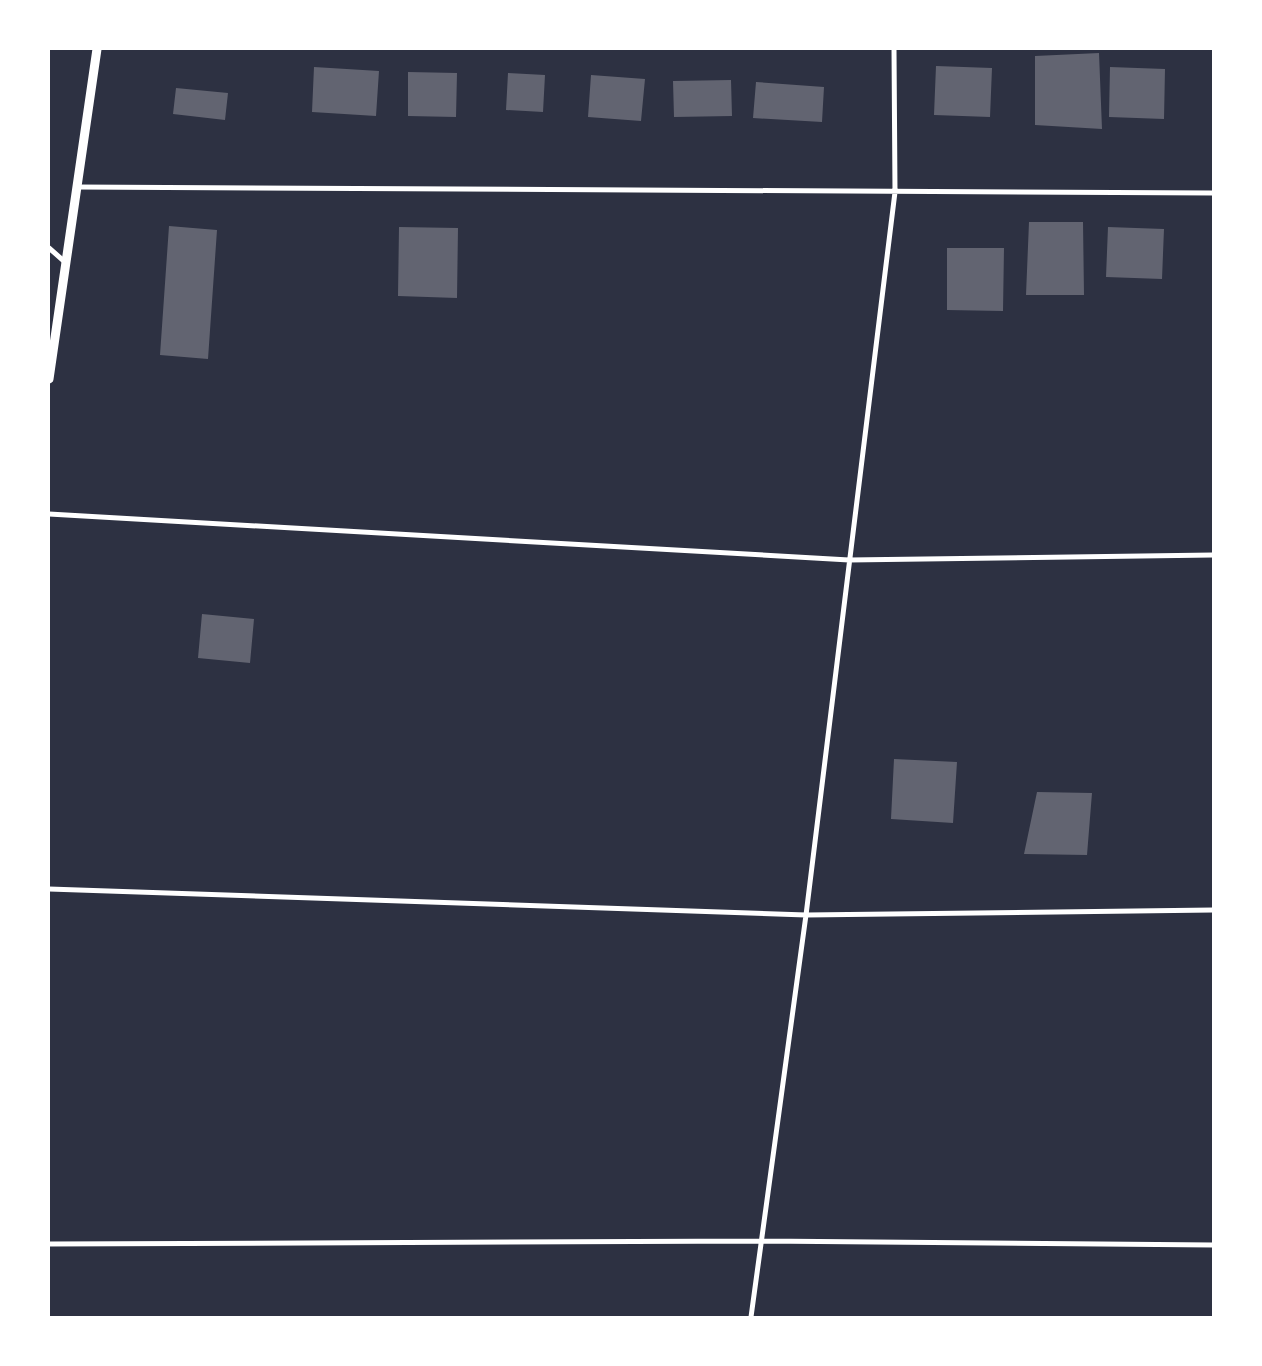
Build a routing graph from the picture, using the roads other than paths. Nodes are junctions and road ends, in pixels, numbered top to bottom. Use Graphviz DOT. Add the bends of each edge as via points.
graph roads {
  1 [pos="97,49"];
  2 [pos="894,49"];
  3 [pos="76,188"];
  4 [pos="895,192"];
  5 [pos="1213,193"];
  6 [pos="49,248"];
  7 [pos="66,262"];
  8 [pos="49,379"];
  9 [pos="49,514"];
  10 [pos="1213,555"];
  11 [pos="849,560"];
  12 [pos="49,889"];
  13 [pos="1213,910"];
  14 [pos="806,915"];
  15 [pos="761,1242"];
  16 [pos="49,1244"];
  17 [pos="1213,1245"];
  18 [pos="751,1317"];
  1 -- 3 [label="street"];
  2 -- 4 [label="street"];
  3 -- 4 [label="street"];
  3 -- 7 [label="street"];
  4 -- 5 [label="street"];
  4 -- 11 [label="street"];
  6 -- 7 [label="street"];
  7 -- 8 [label="street"];
  9 -- 11 [label="street"];
  10 -- 11 [label="street"];
  11 -- 14 [label="street"];
  12 -- 14 [label="street"];
  13 -- 14 [label="street"];
  14 -- 15 [label="street"];
  15 -- 16 [label="street"];
  15 -- 17 [label="street"];
  15 -- 18 [label="street"];
}
